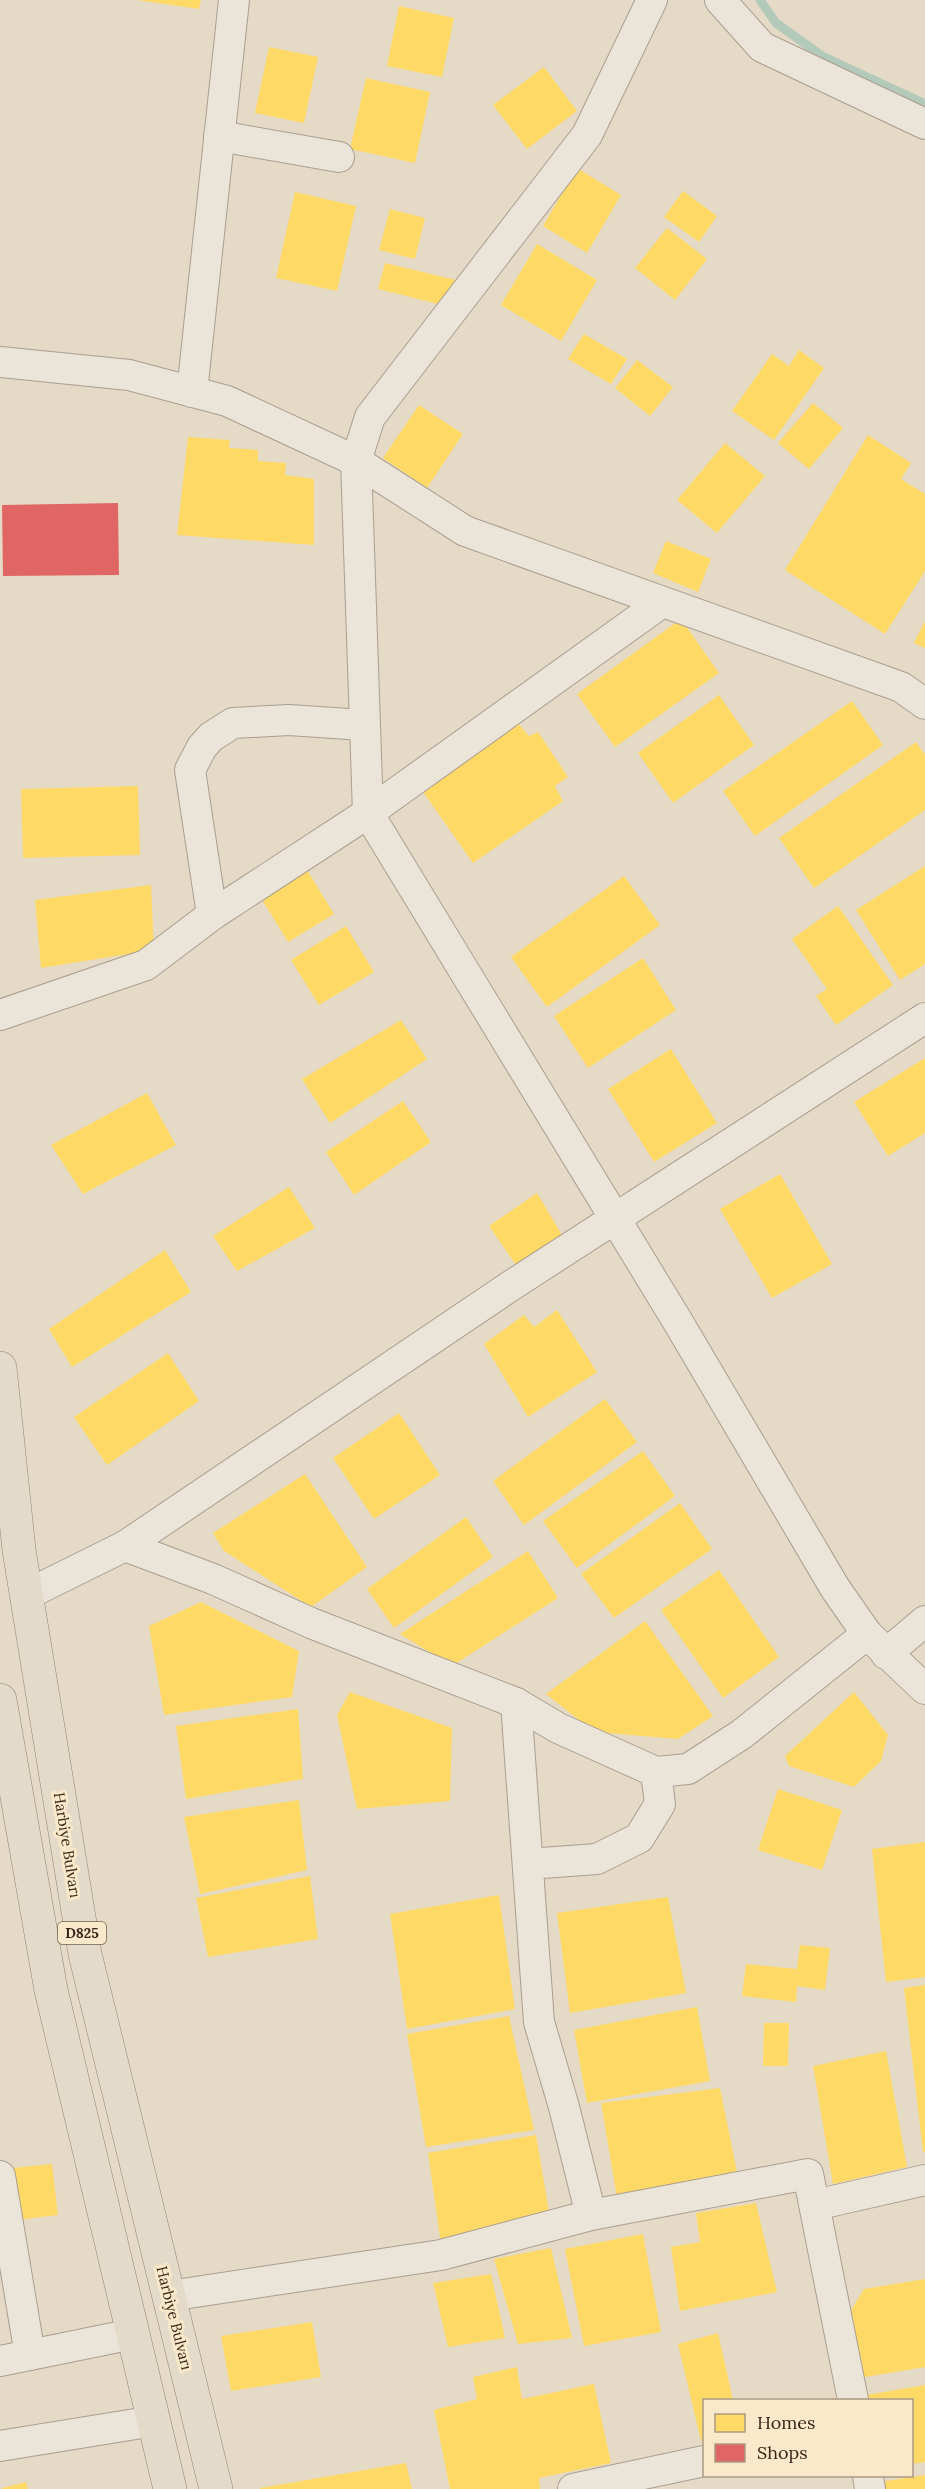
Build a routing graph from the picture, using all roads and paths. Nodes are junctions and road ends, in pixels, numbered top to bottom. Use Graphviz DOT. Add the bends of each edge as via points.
graph roads {
  1 [pos="234,0"];
  2 [pos="652,0"];
  3 [pos="720,0"];
  4 [pos="925,124"];
  5 [pos="219,136"];
  6 [pos="339,157"];
  7 [pos="0,362"];
  8 [pos="192,392"];
  9 [pos="356,461"];
  10 [pos="661,603"];
  11 [pos="925,705"];
  12 [pos="363,725"];
  13 [pos="368,813"];
  14 [pos="212,915"];
  15 [pos="0,1015"];
  16 [pos="925,1018"];
  17 [pos="614,1221"];
  18 [pos="0,1368"];
  19 [pos="125,1546"];
  20 [pos="26,1595"];
  21 [pos="925,1621"];
  22 [pos="877,1644"];
  23 [pos="925,1689"];
  24 [pos="0,1700"];
  25 [pos="516,1703"];
  26 [pos="656,1772"];
  27 [pos="528,1864"];
  28 [pos="0,2176"];
  29 [pos="925,2180"];
  30 [pos="815,2205"];
  31 [pos="591,2215"];
  32 [pos="169,2296"];
  33 [pos="133,2334"];
  34 [pos="30,2355"];
  35 [pos="0,2361"];
  36 [pos="853,2399"];
  37 [pos="154,2421"];
  38 [pos="0,2446"];
  39 [pos="703,2461"];
  40 [pos="170,2489"];
  41 [pos="216,2489"];
  42 [pos="573,2489"];
  1 -- 5 [label="street"];
  2 -- 9 [label="street" via="586,135 370,417"];
  3 -- 4 [label="street" via="762,47"];
  5 -- 6 [label="street"];
  5 -- 8 [label="street"];
  7 -- 8 [label="street" via="129,375"];
  8 -- 9 [label="street" via="227,401"];
  9 -- 10 [label="street" via="465,531"];
  9 -- 12 [label="street"];
  10 -- 11 [label="street" via="901,687"];
  10 -- 13 [label="street"];
  12 -- 13 [label="street"];
  12 -- 14 [label="street" via="289,720 232,723 202,747 190,770"];
  13 -- 14 [label="street"];
  13 -- 17 [label="street"];
  14 -- 15 [label="street" via="146,965"];
  16 -- 17 [label="street"];
  17 -- 19 [label="street" via="512,1285"];
  17 -- 22 [label="street" via="835,1588"];
  18 -- 20 [label="main road, Harbiye Bulvarı / D825"];
  19 -- 20 [label="street"];
  19 -- 25 [label="street"];
  20 -- 32 [label="main road, Harbiye Bulvarı / D825" via="85,1954"];
  21 -- 22 [label="street"];
  22 -- 23 [label="street"];
  22 -- 26 [label="street" via="688,1769"];
  24 -- 33 [label="main road, D825" via="51,1990"];
  25 -- 26 [label="street" via="558,1728"];
  25 -- 27 [label="street"];
  26 -- 27 [label="street" via="660,1804 639,1838 597,1859"];
  27 -- 31 [label="street" via="539,2022"];
  28 -- 34 [label="street"];
  29 -- 30 [label="street"];
  30 -- 31 [label="street" via="808,2174"];
  30 -- 36 [label="street"];
  31 -- 32 [label="street" via="441,2255"];
  32 -- 41 [label="main road, Harbiye Bulvarı / D825"];
  33 -- 34 [label="street"];
  33 -- 37 [label="main road, D825"];
  34 -- 35 [label="street"];
  37 -- 38 [label="street"];
  37 -- 40 [label="main road, D825"];
  39 -- 42 [label="street"];
}
